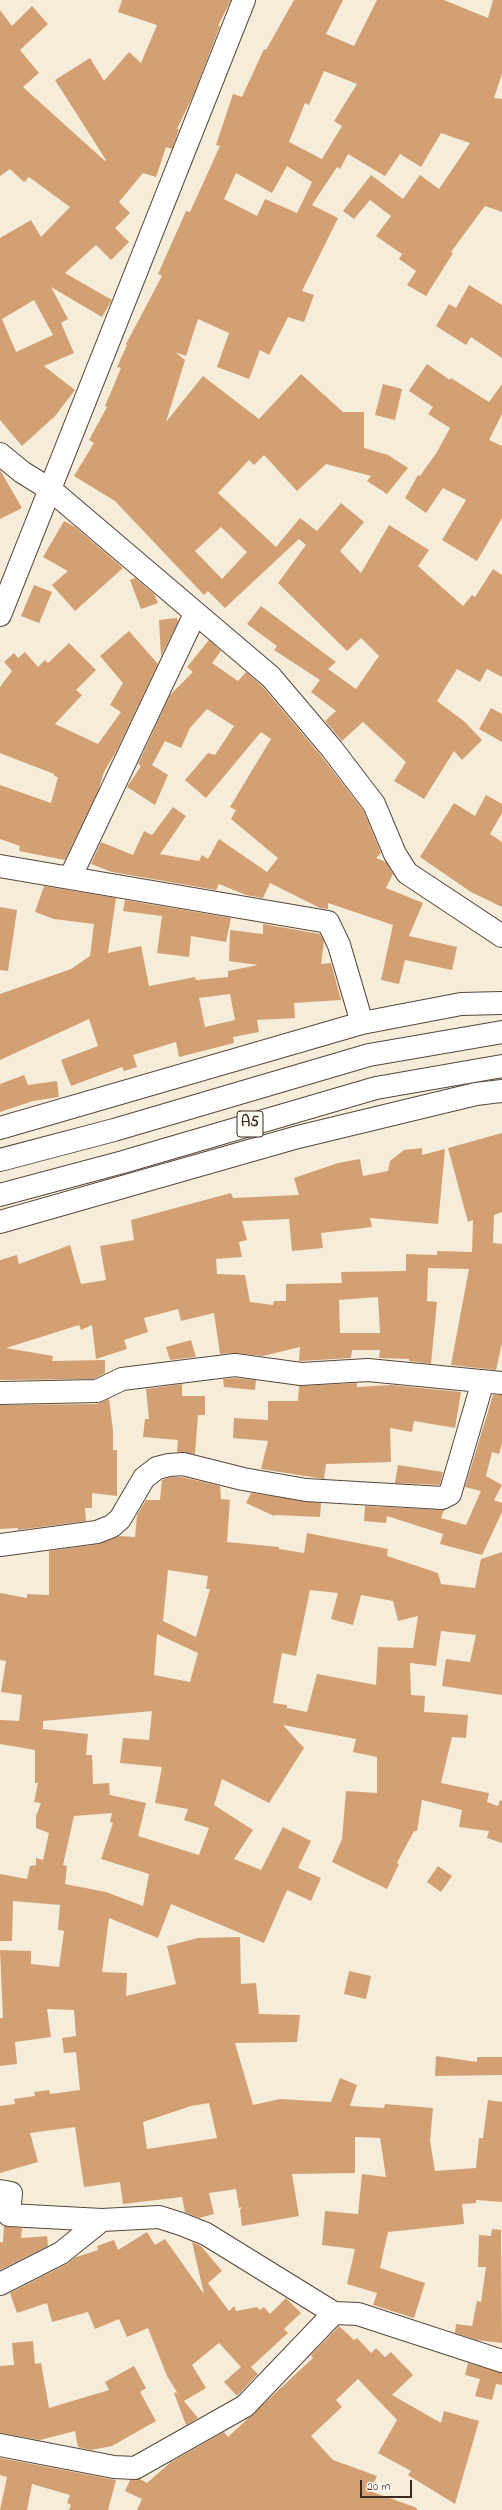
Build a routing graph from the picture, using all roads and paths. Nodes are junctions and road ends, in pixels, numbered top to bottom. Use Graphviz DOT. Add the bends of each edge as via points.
graph roads {
  1 [pos="244,0"];
  2 [pos="0,454"];
  3 [pos="52,490"];
  4 [pos="195,614"];
  5 [pos="0,615"];
  6 [pos="0,866"];
  7 [pos="70,878"];
  8 [pos="502,936"];
  9 [pos="502,1003"];
  10 [pos="362,1023"];
  11 [pos="502,1032"];
  12 [pos="502,1066"];
  13 [pos="502,1091"];
  14 [pos="0,1128"];
  15 [pos="0,1160"];
  16 [pos="0,1195"];
  17 [pos="0,1222"];
  18 [pos="492,1382"];
  19 [pos="0,1393"];
  20 [pos="0,1545"];
  21 [pos="0,2190"];
  22 [pos="102,2220"];
  23 [pos="0,2284"];
  24 [pos="334,2313"];
  25 [pos="502,2361"];
  26 [pos="0,2445"];
  1 -- 3 [label="main road" via="180,156"];
  2 -- 3 [label="main road" via="22,472"];
  3 -- 4 [label="main road"];
  3 -- 5 [label="main road"];
  4 -- 7 [label="main road"];
  4 -- 8 [label="main road" via="271,677 332,748 374,804 395,854 407,873"];
  6 -- 7 [label="main road"];
  7 -- 10 [label="main road" via="328,922 339,945"];
  9 -- 10 [label="main road" via="461,1004"];
  10 -- 14 [label="main road"];
  11 -- 15 [label="main road, A5" via="369,1055 114,1130"];
  12 -- 16 [label="main road, A5" via="376,1088"];
  13 -- 17 [label="main road" via="476,1094 298,1137"];
  18 -- 19 [label="main road" via="368,1370 301,1374 235,1365 122,1379 97,1391"];
  18 -- 20 [label="main road" via="450,1494 442,1498 306,1490 243,1479 183,1464 169,1465 157,1468 144,1478 120,1519 112,1526 97,1532"];
  21 -- 22 [label="main road" via="11,2194 9,2215"];
  22 -- 23 [label="main road" via="61,2253"];
  22 -- 24 [label="main road" via="159,2218 206,2234"];
  24 -- 25 [label="main road" via="358,2314"];
  24 -- 26 [label="main road" via="245,2406 135,2468 114,2467"];
}
